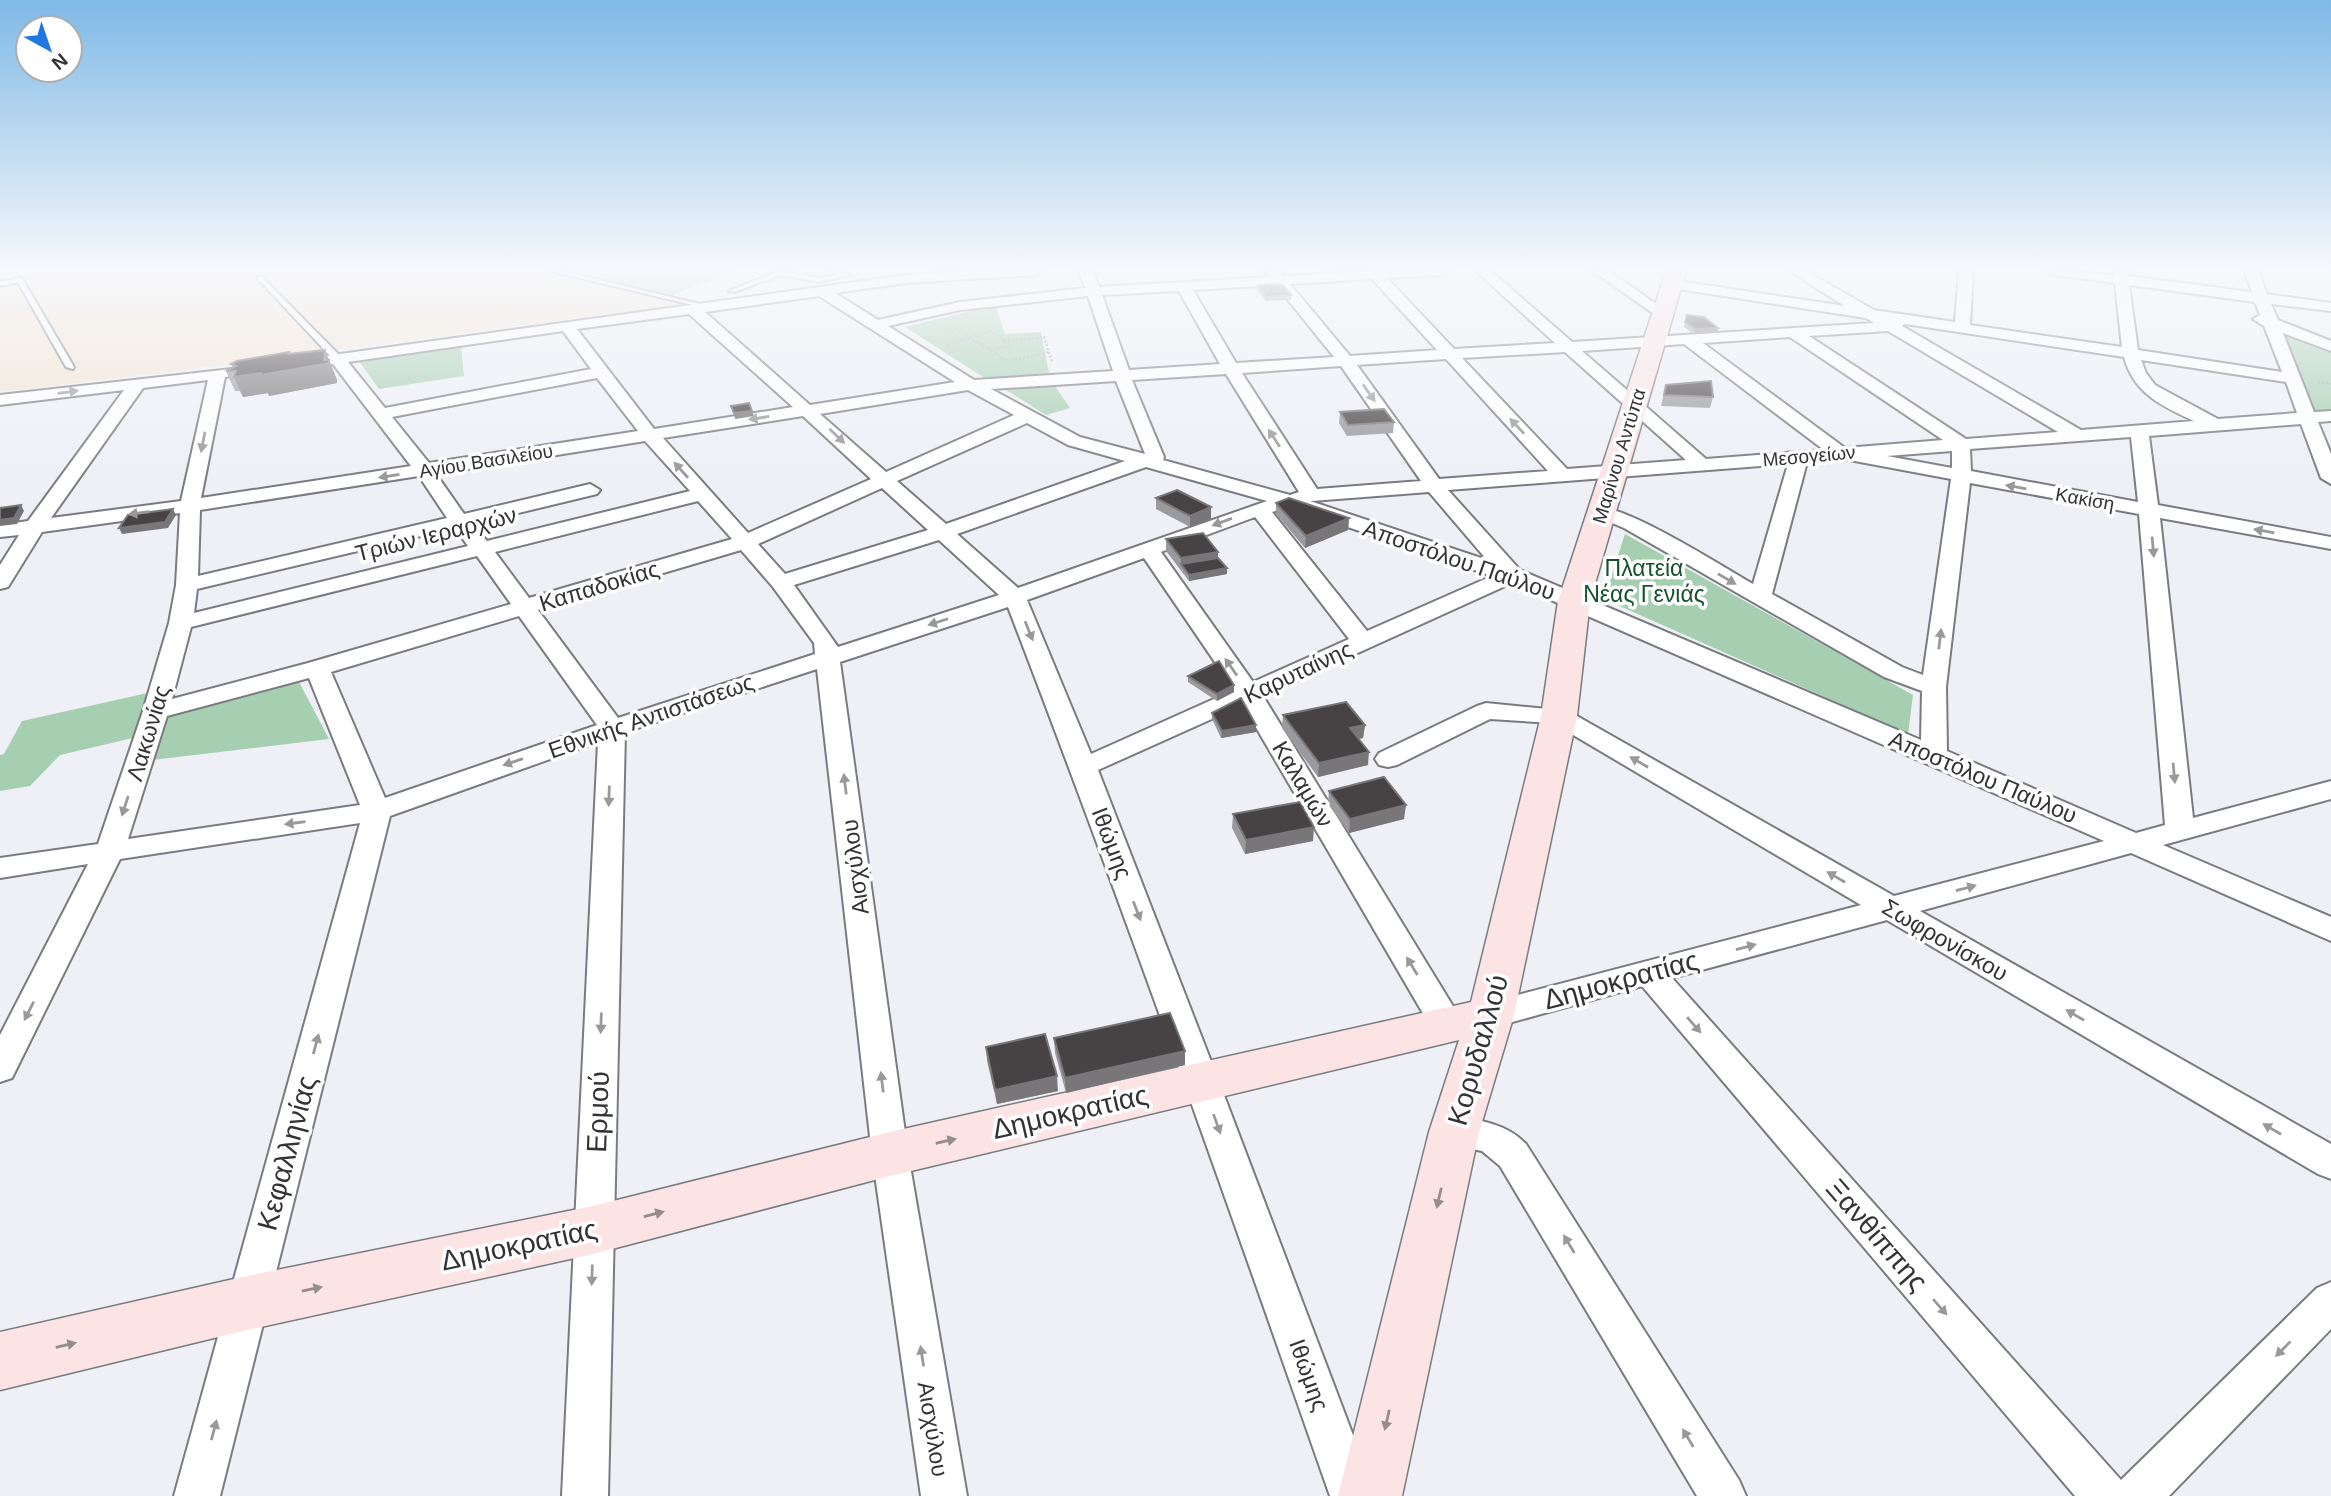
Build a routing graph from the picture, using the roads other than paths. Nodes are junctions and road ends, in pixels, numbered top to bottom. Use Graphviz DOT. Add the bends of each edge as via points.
graph roads {
  1 [pos="55,341"];
  2 [pos="320,341"];
  3 [pos="465,341"];
  4 [pos="577,341"];
  5 [pos="736,341"];
  6 [pos="900,341"];
  7 [pos="1110,341"];
  8 [pos="1215,341"];
  9 [pos="1330,341"];
  10 [pos="1438,341"];
  11 [pos="1561,341"];
  12 [pos="1654,341"];
  13 [pos="1689,341"];
  14 [pos="1806,341"];
  15 [pos="1927,341"];
  16 [pos="2046,341"];
  17 [pos="2130,341"];
  18 [pos="2277,341"];
  19 [pos="1567,346"];
  20 [pos="1451,354"];
  21 [pos="2132,354"];
  22 [pos="337,358"];
  23 [pos="1346,360"];
  24 [pos="311,362"];
  25 [pos="284,366"];
  26 [pos="70,368"];
  27 [pos="1231,369"];
  28 [pos="601,372"];
  29 [pos="217,375"];
  30 [pos="1123,377"];
  31 [pos="2291,378"];
  32 [pos="136,385"];
  33 [pos="971,385"];
  34 [pos="0,400"];
  35 [pos="1635,404"];
  36 [pos="810,410"];
  37 [pos="379,414"];
  38 [pos="2331,416"];
  39 [pos="1025,417"];
  40 [pos="2307,418"];
  41 [pos="2213,424"];
  42 [pos="2139,430"];
  43 [pos="650,435"];
  44 [pos="2077,435"];
  45 [pos="1961,444"];
  46 [pos="1840,453"];
  47 [pos="1799,457"];
  48 [pos="1148,462"];
  49 [pos="1702,466"];
  50 [pos="425,471"];
  51 [pos="1614,473"];
  52 [pos="1563,476"];
  53 [pos="1961,477"];
  54 [pos="2331,478"];
  55 [pos="882,480"];
  56 [pos="1434,486"];
  57 [pos="590,490"];
  58 [pos="703,495"];
  59 [pos="1299,498"];
  60 [pos="190,506"];
  61 [pos="1259,509"];
  62 [pos="2149,511"];
  63 [pos="1602,512"];
  64 [pos="458,519"];
  65 [pos="35,526"];
  66 [pos="0,531"];
  67 [pos="943,532"];
  68 [pos="746,542"];
  69 [pos="2331,543"];
  70 [pos="1149,549"];
  71 [pos="483,550"];
  72 [pos="1512,575"];
  73 [pos="0,582"];
  74 [pos="781,582"];
  75 [pos="187,585"];
  76 [pos="1015,597"];
  77 [pos="1760,598"];
  78 [pos="1574,601"];
  79 [pos="524,608"];
  80 [pos="181,623"];
  81 [pos="1363,642"];
  82 [pos="829,657"];
  83 [pos="317,668"];
  84 [pos="1934,687"];
  85 [pos="1250,695"];
  86 [pos="156,711"];
  87 [pos="1559,716"];
  88 [pos="612,727"];
  89 [pos="1934,755"];
  90 [pos="1388,759"];
  91 [pos="1083,767"];
  92 [pos="2331,790"];
  93 [pos="377,811"];
  94 [pos="2179,831"];
  95 [pos="2135,843"];
  96 [pos="110,850"];
  97 [pos="0,868"];
  98 [pos="1890,908"];
  99 [pos="2331,930"];
  100 [pos="1649,973"];
  101 [pos="1469,1020"];
  102 [pos="0,1068"];
  103 [pos="1202,1082"];
  104 [pos="1454,1132"];
  105 [pos="890,1154"];
  106 [pos="2331,1163"];
  107 [pos="593,1230"];
  108 [pos="2331,1301"];
  109 [pos="247,1303"];
  110 [pos="0,1361"];
  111 [pos="197,1496"];
  112 [pos="585,1496"];
  113 [pos="944,1496"];
  114 [pos="1353,1496"];
  115 [pos="1370,1496"];
  116 [pos="1723,1496"];
  117 [pos="2105,1496"];
  118 [pos="2137,1496"];
  1 -- 26 [label="lane"];
  2 -- 22 [label="lane"];
  3 -- 22 [label="street"];
  4 -- 28 [label="street, Αισχύλου"];
  5 -- 36 [label="street, Ιθώμης"];
  6 -- 33 [label="street, Αποστόλου Παύλου"];
  7 -- 30 [label="street"];
  8 -- 27 [label="street"];
  9 -- 23 [label="street"];
  10 -- 20 [label="street"];
  11 -- 19 [label="street"];
  12 -- 19 [label="street, Αγίου Βασιλείου"];
  12 -- 35 [label="street, Μαρίνου Αντύπα"];
  13 -- 46 [label="street"];
  14 -- 45 [label="street"];
  15 -- 44 [label="street"];
  16 -- 21 [label="street"];
  17 -- 21 [label="street"];
  18 -- 31 [label="street"];
  19 -- 20 [label="street, Αγίου Βασιλείου"];
  19 -- 35 [label="street"];
  20 -- 23 [label="street, Αγίου Βασιλείου"];
  52 -- 20 [label="street, one-way"];
  21 -- 31 [label="street"];
  21 -- 41 [label="street" via="2146,386"];
  22 -- 24 [label="street"];
  22 -- 37 [label="street"];
  23 -- 27 [label="street, Αγίου Βασιλείου"];
  23 -- 56 [label="street, one-way"];
  25 -- 29 [label="street"];
  27 -- 30 [label="street, Αγίου Βασιλείου"];
  59 -- 27 [label="street, one-way"];
  28 -- 37 [label="street"];
  28 -- 43 [label="street, Αισχύλου"];
  29 -- 32 [label="street"];
  29 -- 60 [label="street, Λακωνίας, one-way"];
  30 -- 33 [label="street, Αγίου Βασιλείου"];
  30 -- 48 [label="street" via="1155,457"];
  31 -- 40 [label="street"];
  34 -- 32 [label="street, one-way"];
  32 -- 65 [label="street"];
  33 -- 36 [label="street, Αγίου Βασιλείου"];
  33 -- 39 [label="street, Αποστόλου Παύλου"];
  35 -- 49 [label="street"];
  35 -- 51 [label="street, Μαρίνου Αντύπα"];
  36 -- 43 [label="street, Αγίου Βασιλείου, one-way"];
  36 -- 55 [label="street, Ιθώμης, one-way"];
  37 -- 50 [label="street"];
  38 -- 40 [label="street, Μεσογείων"];
  39 -- 48 [label="street, Αποστόλου Παύλου" via="1074,441"];
  39 -- 55 [label="street, Καπαδοκίας"];
  40 -- 41 [label="street, Μεσογείων"];
  40 -- 54 [label="street"];
  41 -- 42 [label="street, Μεσογείων"];
  42 -- 44 [label="street, Μεσογείων"];
  42 -- 62 [label="street"];
  43 -- 50 [label="street, Αγίου Βασιλείου"];
  58 -- 43 [label="street, Αισχύλου, one-way"];
  44 -- 45 [label="street, Μεσογείων"];
  45 -- 46 [label="street, Μεσογείων"];
  45 -- 53 [label="street"];
  46 -- 47 [label="street, Μεσογείων"];
  46 -- 53 [label="street, Κακίση"];
  47 -- 49 [label="street, Μεσογείων"];
  47 -- 77 [label="street"];
  48 -- 59 [label="street, Αποστόλου Παύλου"];
  48 -- 67 [label="street"];
  49 -- 51 [label="street, Μεσογείων"];
  50 -- 60 [label="street, Αγίου Βασιλείου, one-way"];
  50 -- 64 [label="street"];
  51 -- 52 [label="street, Μεσογείων"];
  51 -- 63 [label="street, Μαρίνου Αντύπα"];
  52 -- 56 [label="street, Μεσογείων"];
  62 -- 53 [label="street, Κακίση, one-way"];
  84 -- 53 [label="street, one-way"];
  55 -- 67 [label="street, Ιθώμης"];
  55 -- 68 [label="street, Καπαδοκίας"];
  56 -- 59 [label="street, Μεσογείων"];
  56 -- 72 [label="street"];
  57 -- 64 [label="street"];
  58 -- 68 [label="street, Αισχύλου"];
  58 -- 71 [label="street, Τριών Ιεραρχών"];
  59 -- 61 [label="street, Εθνικής Αντιστάσεως"];
  59 -- 72 [label="street, Αποστόλου Παύλου"];
  60 -- 65 [label="street, Αγίου Βασιλείου, one-way"];
  60 -- 75 [label="street, Λακωνίας"];
  61 -- 70 [label="street, Εθνικής Αντιστάσεως, one-way"];
  61 -- 81 [label="street"];
  69 -- 62 [label="street, Κακίση, one-way"];
  62 -- 94 [label="street, one-way"];
  63 -- 77 [label="street, one-way"];
  63 -- 78 [label="street, Μαρίνου Αντύπα"];
  64 -- 71 [label="street"];
  64 -- 75 [label="street"];
  65 -- 66 [label="street, Αγίου Βασιλείου"];
  65 -- 73 [label="street"];
  67 -- 74 [label="street"];
  67 -- 76 [label="street, Ιθώμης"];
  68 -- 74 [label="street, Αισχύλου"];
  68 -- 79 [label="street, Καπαδοκίας"];
  70 -- 76 [label="street, Εθνικής Αντιστάσεως"];
  85 -- 70 [label="street, Καλαμών, one-way"];
  71 -- 79 [label="street"];
  71 -- 80 [label="street, Τριών Ιεραρχών"];
  72 -- 78 [label="street, Αποστόλου Παύλου"];
  72 -- 81 [label="street, Καρυταίνης"];
  74 -- 82 [label="street, Αισχύλου" via="826,643"];
  75 -- 80 [label="street, Λακωνίας"];
  76 -- 82 [label="street, Εθνικής Αντιστάσεως, one-way"];
  76 -- 91 [label="street, Ιθώμης, one-way"];
  77 -- 84 [label="street" via="1893,672"];
  78 -- 87 [label="street, Κορυδαλλού"];
  78 -- 89 [label="street, Αποστόλου Παύλου"];
  79 -- 83 [label="street, Καπαδοκίας"];
  79 -- 88 [label="street"];
  80 -- 86 [label="street, Λακωνίας"];
  81 -- 85 [label="street, Καρυταίνης"];
  82 -- 88 [label="street, Εθνικής Αντιστάσεως"];
  105 -- 82 [label="street, Αισχύλου, one-way"];
  83 -- 86 [label="street, Καπαδοκίας"];
  83 -- 93 [label="street"];
  84 -- 89 [label="street"];
  85 -- 91 [label="street, Καρυταίνης"];
  101 -- 85 [label="street, Καλαμών, one-way"];
  86 -- 96 [label="street, Λακωνίας, one-way"];
  87 -- 90 [label="street" via="1486,711"];
  98 -- 87 [label="street, Σωφρονίσκου, one-way"];
  87 -- 101 [label="street, Κορυδαλλού"];
  88 -- 93 [label="street, Εθνικής Αντιστάσεως, one-way"];
  88 -- 107 [label="street, Ερμού, one-way"];
  89 -- 95 [label="street, Αποστόλου Παύλου"];
  91 -- 103 [label="street, Ιθώμης, one-way"];
  92 -- 94 [label="street, Δημοκρατίας"];
  93 -- 96 [label="street, Εθνικής Αντιστάσεως, one-way"];
  109 -- 93 [label="street, Κεφαλληνίας, one-way"];
  94 -- 95 [label="street, Δημοκρατίας"];
  98 -- 95 [label="street, Δημοκρατίας, one-way"];
  95 -- 99 [label="street, Αποστόλου Παύλου"];
  96 -- 97 [label="street, Εθνικής Αντιστάσεως"];
  96 -- 102 [label="street, Λακωνίας, one-way"];
  100 -- 98 [label="street, Δημοκρατίας, one-way"];
  106 -- 98 [label="street, Σωφρονίσκου, one-way"];
  100 -- 101 [label="street, Δημοκρατίας"];
  100 -- 117 [label="street, Ξανθίππης, one-way"];
  101 -- 103 [label="street, Δημοκρατίας"];
  101 -- 104 [label="street, Κορυδαλλού"];
  105 -- 103 [label="street, Δημοκρατίας, one-way"];
  103 -- 114 [label="street, Ιθώμης, one-way"];
  104 -- 115 [label="street, Κορυδαλλού, one-way"];
  116 -- 104 [label="street, one-way" via="1513,1156 1492,1137"];
  107 -- 105 [label="street, Δημοκρατίας, one-way"];
  113 -- 105 [label="street, Αισχύλου, one-way"];
  109 -- 107 [label="street, Δημοκρατίας, one-way"];
  107 -- 112 [label="street, Ερμού, one-way"];
  108 -- 118 [label="street, one-way"];
  110 -- 109 [label="street, Δημοκρατίας, one-way"];
  111 -- 109 [label="street, Κεφαλληνίας, one-way"];
}
